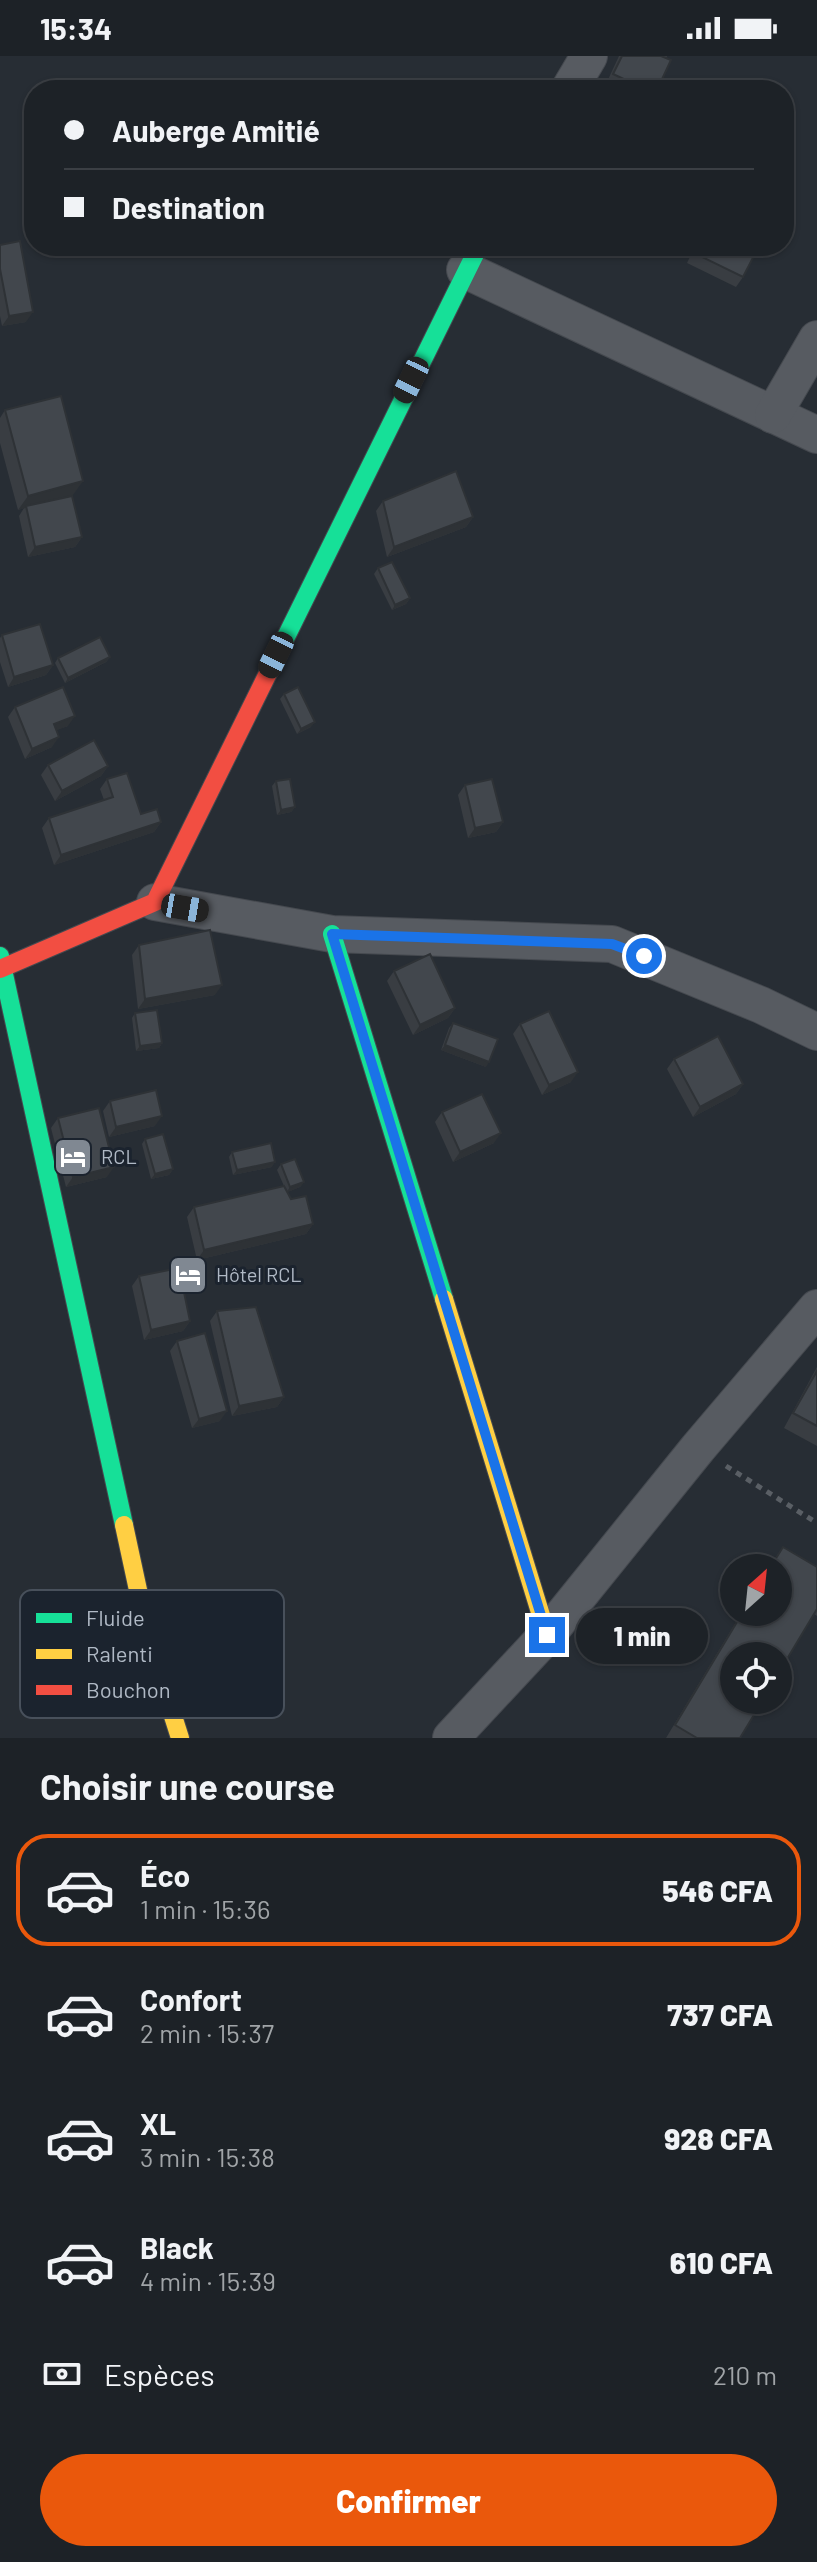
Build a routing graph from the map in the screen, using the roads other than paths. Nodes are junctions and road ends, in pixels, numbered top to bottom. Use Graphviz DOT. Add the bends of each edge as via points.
graph roads {
  1 [pos="589,56"];
  2 [pos="575,80"];
  3 [pos="472,258"];
  4 [pos="817,339"];
  5 [pos="773,415"];
  6 [pos="817,435"];
  7 [pos="155,902"];
  8 [pos="332,934"];
  9 [pos="1,964"];
  10 [pos="817,1032"];
  11 [pos="817,1308"];
  12 [pos="138,1590"];
  13 [pos="547,1635"];
  14 [pos="174,1718"];
  15 [pos="180,1738"];
  16 [pos="451,1738"];
  1 -- 2 [label="street"];
  3 -- 5 [label="street"];
  3 -- 7 [label="street"];
  4 -- 5 [label="street"];
  5 -- 6 [label="street"];
  7 -- 8 [label="street"];
  7 -- 9 [label="street"];
  8 -- 10 [label="street" via="612,944"];
  8 -- 13 [label="street"];
  9 -- 12 [label="street"];
  11 -- 13 [label="street"];
  13 -- 16 [label="street"];
  14 -- 15 [label="street"];
}
